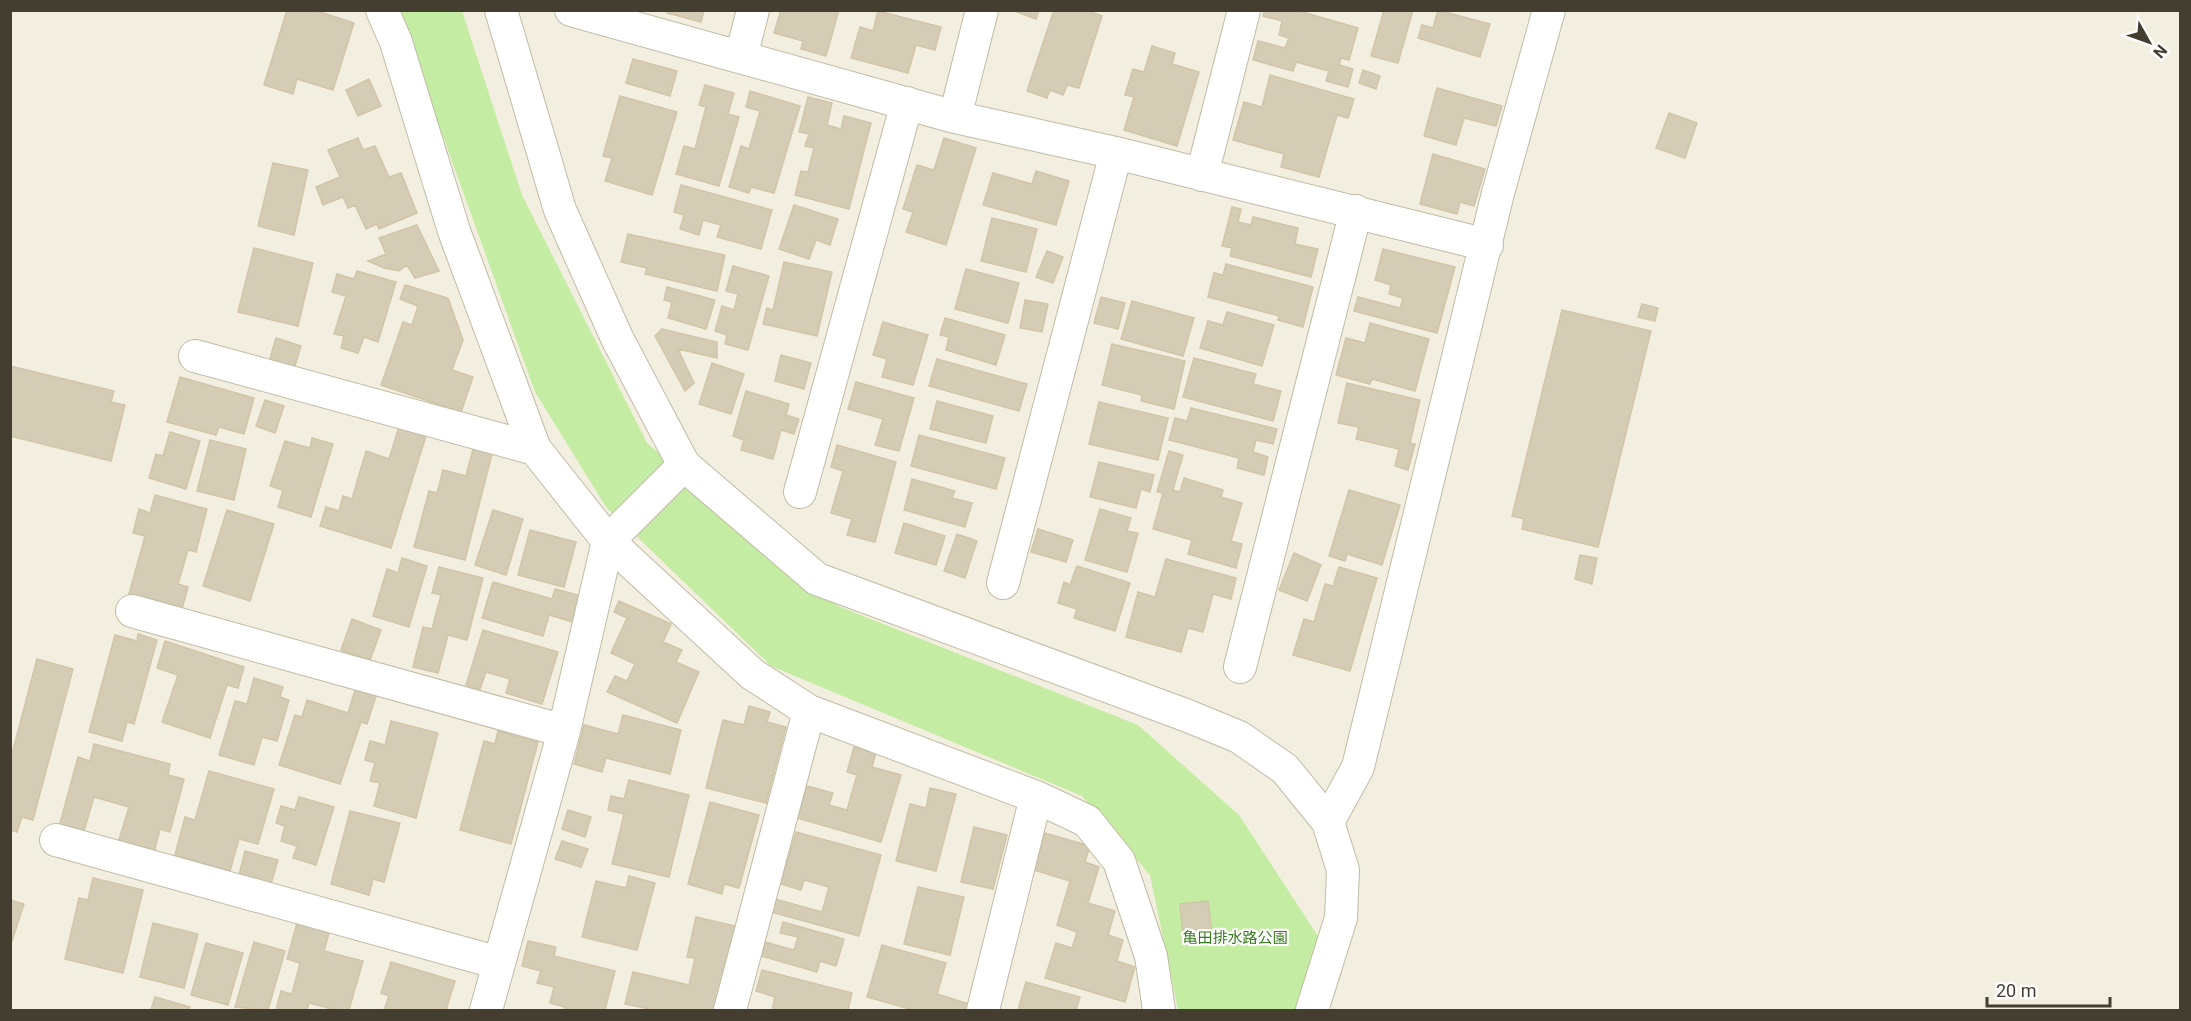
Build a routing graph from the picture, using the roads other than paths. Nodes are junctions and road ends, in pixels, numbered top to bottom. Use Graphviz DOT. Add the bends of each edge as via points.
graph roads {
  1 [pos="382,10"];
  2 [pos="501,10"];
  3 [pos="571,10"];
  4 [pos="753,10"];
  5 [pos="982,10"];
  6 [pos="1244,10"];
  7 [pos="1548,10"];
  8 [pos="607,15"];
  9 [pos="741,57"];
  10 [pos="907,103"];
  11 [pos="955,117"];
  12 [pos="1116,153"];
  13 [pos="1202,175"];
  14 [pos="1356,211"];
  15 [pos="1486,246"];
  16 [pos="195,356"];
  17 [pos="535,449"];
  18 [pos="684,465"];
  19 [pos="800,492"];
  20 [pos="608,541"];
  21 [pos="1003,583"];
  22 [pos="132,610"];
  23 [pos="1240,667"];
  24 [pos="809,711"];
  25 [pos="564,731"];
  26 [pos="1036,797"];
  27 [pos="1328,822"];
  28 [pos="56,840"];
  29 [pos="499,963"];
  30 [pos="486,1011"];
  31 [pos="730,1011"];
  32 [pos="982,1011"];
  33 [pos="1159,1011"];
  34 [pos="1312,1011"];
  1 -- 17 [label="street" via="396,42 454,231"];
  2 -- 18 [label="street" via="560,210 617,338"];
  3 -- 8 [label="street"];
  4 -- 9 [label="street"];
  5 -- 11 [label="street"];
  6 -- 13 [label="street"];
  7 -- 15 [label="street"];
  8 -- 9 [label="street"];
  9 -- 10 [label="street"];
  10 -- 11 [label="street"];
  10 -- 19 [label="street"];
  11 -- 12 [label="street"];
  12 -- 13 [label="street"];
  12 -- 21 [label="street"];
  13 -- 14 [label="street"];
  14 -- 15 [label="street"];
  14 -- 23 [label="street"];
  15 -- 27 [label="street" via="1358,767"];
  16 -- 17 [label="street"];
  17 -- 20 [label="street"];
  18 -- 20 [label="street"];
  18 -- 27 [label="street" via="817,579 1239,737 1286,769"];
  20 -- 24 [label="street" via="752,674"];
  20 -- 25 [label="street"];
  22 -- 25 [label="street"];
  24 -- 26 [label="street"];
  24 -- 31 [label="street"];
  25 -- 29 [label="street"];
  26 -- 32 [label="street"];
  26 -- 33 [label="street" via="1087,821 1119,861 1150,956"];
  27 -- 34 [label="street" via="1342,870 1341,918"];
  28 -- 29 [label="street"];
  29 -- 30 [label="street"];
}
